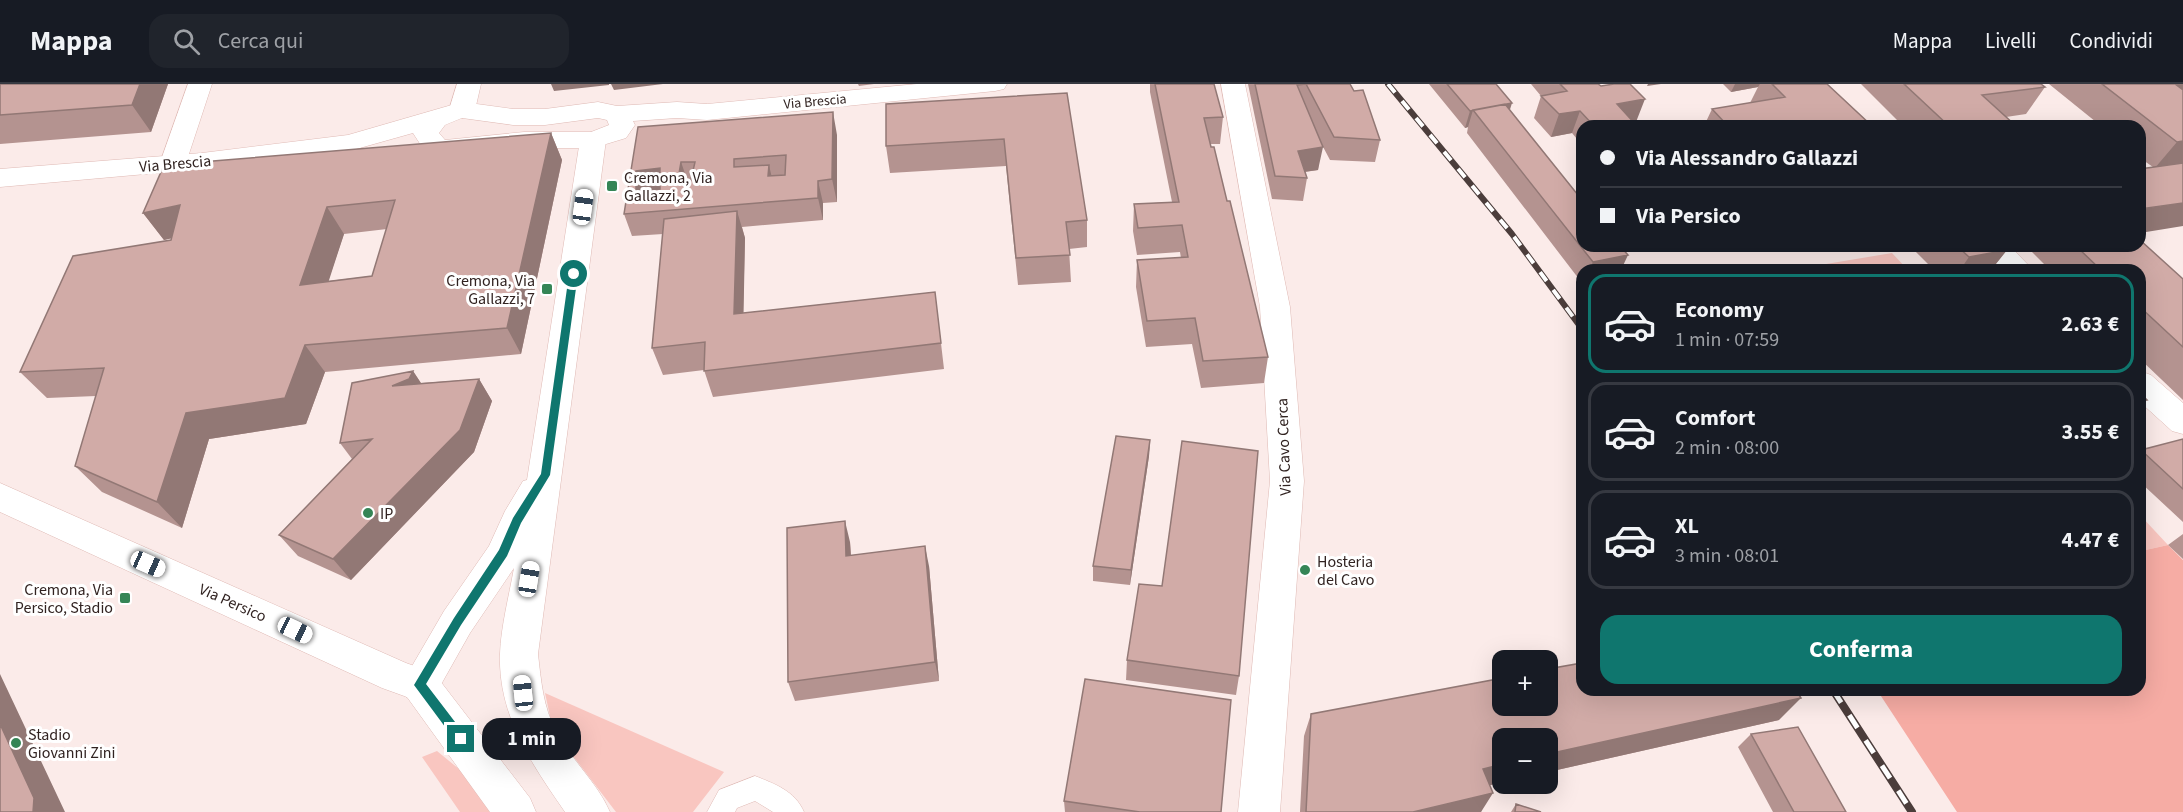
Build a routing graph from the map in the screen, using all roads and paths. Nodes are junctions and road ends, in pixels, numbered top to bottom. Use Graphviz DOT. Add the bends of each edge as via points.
graph roads {
  1 [pos="200,84"];
  2 [pos="469,84"];
  3 [pos="995,84"];
  4 [pos="1233,84"];
  5 [pos="462,110"];
  6 [pos="436,119"];
  7 [pos="609,129"];
  8 [pos="349,143"];
  9 [pos="433,145"];
  10 [pos="173,163"];
  11 [pos="0,178"];
  12 [pos="1998,252"];
  13 [pos="2012,264"];
  14 [pos="2146,388"];
  15 [pos="2183,422"];
  16 [pos="545,475"];
  17 [pos="0,497"];
  18 [pos="420,685"];
  19 [pos="720,811"];
  20 [pos="515,812"];
  21 [pos="589,812"];
  22 [pos="791,812"];
  23 [pos="1259,812"];
  1 -- 10 [label="street"];
  2 -- 5 [label="street"];
  3 -- 7 [label="street, Via Brescia" via="707,112 690,118"];
  4 -- 23 [label="street, Via Cavo Cerca" via="1275,307 1287,481"];
  5 -- 6 [label="street, Via Brescia"];
  5 -- 7 [label="street, Via Brescia" via="545,117 598,110"];
  6 -- 8 [label="street, Via Brescia"];
  6 -- 9 [label="street" via="426,133"];
  7 -- 9 [label="street, Via Brescia" via="459,148"];
  7 -- 16 [label="street"];
  8 -- 9 [label="street, Via Brescia"];
  8 -- 10 [label="street, Via Brescia"];
  10 -- 11 [label="street, Via Brescia"];
  12 -- 13 [label="street"];
  14 -- 15 [label="street"];
  16 -- 18 [label="street" via="499,560"];
  16 -- 21 [label="street" via="519,642 523,693 538,740"];
  17 -- 18 [label="street, Via Persico"];
  18 -- 20 [label="street"];
  19 -- 22 [label="lane" via="728,799 755,788 777,798"];
}
